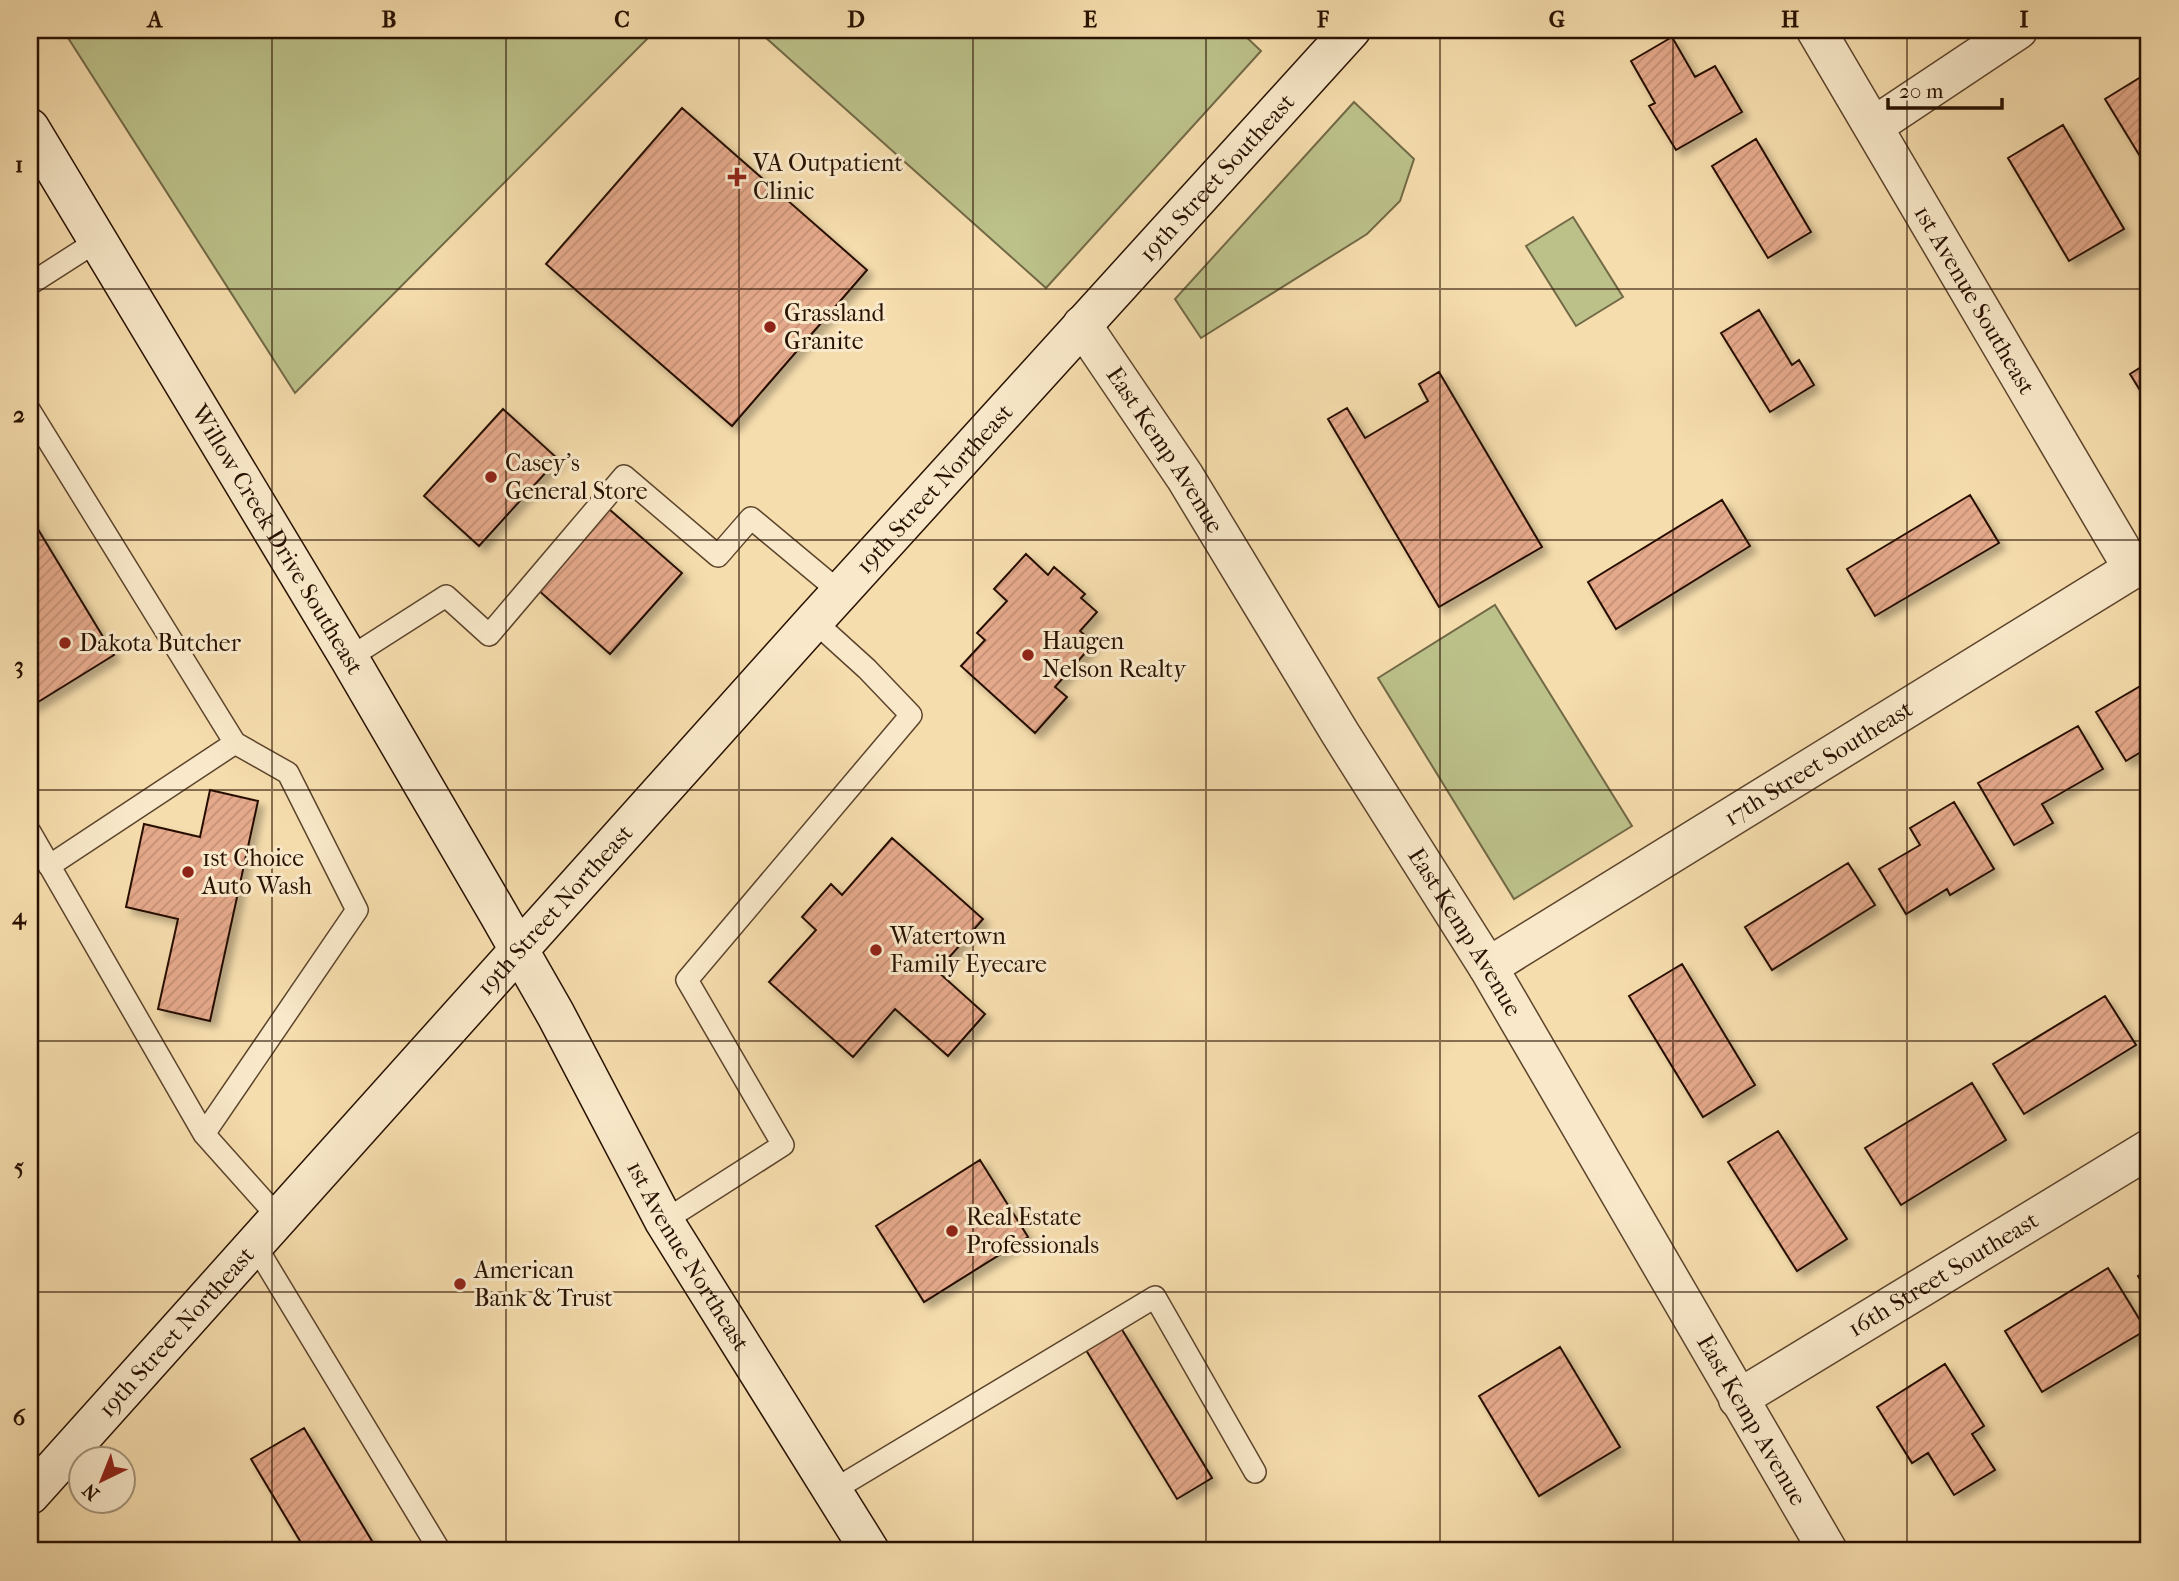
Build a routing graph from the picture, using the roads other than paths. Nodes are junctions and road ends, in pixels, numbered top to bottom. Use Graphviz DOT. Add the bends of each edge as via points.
graph roads {
  1 [pos="1351,30"];
  2 [pos="1816,30"];
  3 [pos="2018,30"];
  4 [pos="1874,126"];
  5 [pos="30,128"];
  6 [pos="97,241"];
  7 [pos="30,284"];
  8 [pos="1082,325"];
  9 [pos="30,411"];
  10 [pos="2141,564"];
  11 [pos="841,593"];
  12 [pos="814,621"];
  13 [pos="349,658"];
  14 [pos="235,743"];
  15 [pos="30,832"];
  16 [pos="49,866"];
  17 [pos="520,952"];
  18 [pos="1488,967"];
  19 [pos="204,1134"];
  20 [pos="2149,1149"];
  21 [pos="664,1221"];
  22 [pos="267,1231"];
  23 [pos="1738,1399"];
  24 [pos="1255,1472"];
  25 [pos="832,1491"];
  26 [pos="30,1495"];
  27 [pos="440,1551"];
  28 [pos="870,1551"];
  29 [pos="1828,1551"];
  1 -- 8 [label="main road, 19th Street Southeast"];
  2 -- 4 [label="main road, 1st Avenue Southeast"];
  3 -- 4 [label="main road"];
  4 -- 10 [label="main road, 1st Avenue Southeast"];
  5 -- 6 [label="main road, Willow Creek Drive Southeast"];
  6 -- 7 [label="lane"];
  6 -- 13 [label="main road, Willow Creek Drive Southeast"];
  8 -- 11 [label="main road, 19th Street Northeast"];
  8 -- 18 [label="main road, East Kemp Avenue" via="1185,477"];
  9 -- 14 [label="lane"];
  10 -- 18 [label="main road, 17th Street Southeast"];
  11 -- 12 [label="main road, 19th Street Northeast"];
  11 -- 13 [label="lane" via="751,518 718,556 624,476 489,635 446,596"];
  12 -- 17 [label="main road, 19th Street Northeast"];
  12 -- 21 [label="lane" via="911,715 687,980 783,1146"];
  13 -- 17 [label="main road, Willow Creek Drive Southeast"];
  14 -- 16 [label="lane"];
  14 -- 19 [label="lane" via="288,773 357,910"];
  15 -- 16 [label="lane"];
  16 -- 19 [label="lane"];
  17 -- 21 [label="main road, 1st Avenue Northeast"];
  17 -- 22 [label="main road, 19th Street Northeast"];
  18 -- 23 [label="main road, East Kemp Avenue"];
  19 -- 22 [label="lane"];
  20 -- 23 [label="main road, 16th Street Southeast"];
  21 -- 25 [label="main road, 1st Avenue Northeast"];
  22 -- 26 [label="main road, 19th Street Northeast"];
  22 -- 27 [label="lane"];
  23 -- 29 [label="main road, East Kemp Avenue"];
  24 -- 25 [label="lane" via="1155,1297"];
  25 -- 28 [label="main road, 1st Avenue Northeast"];
}
